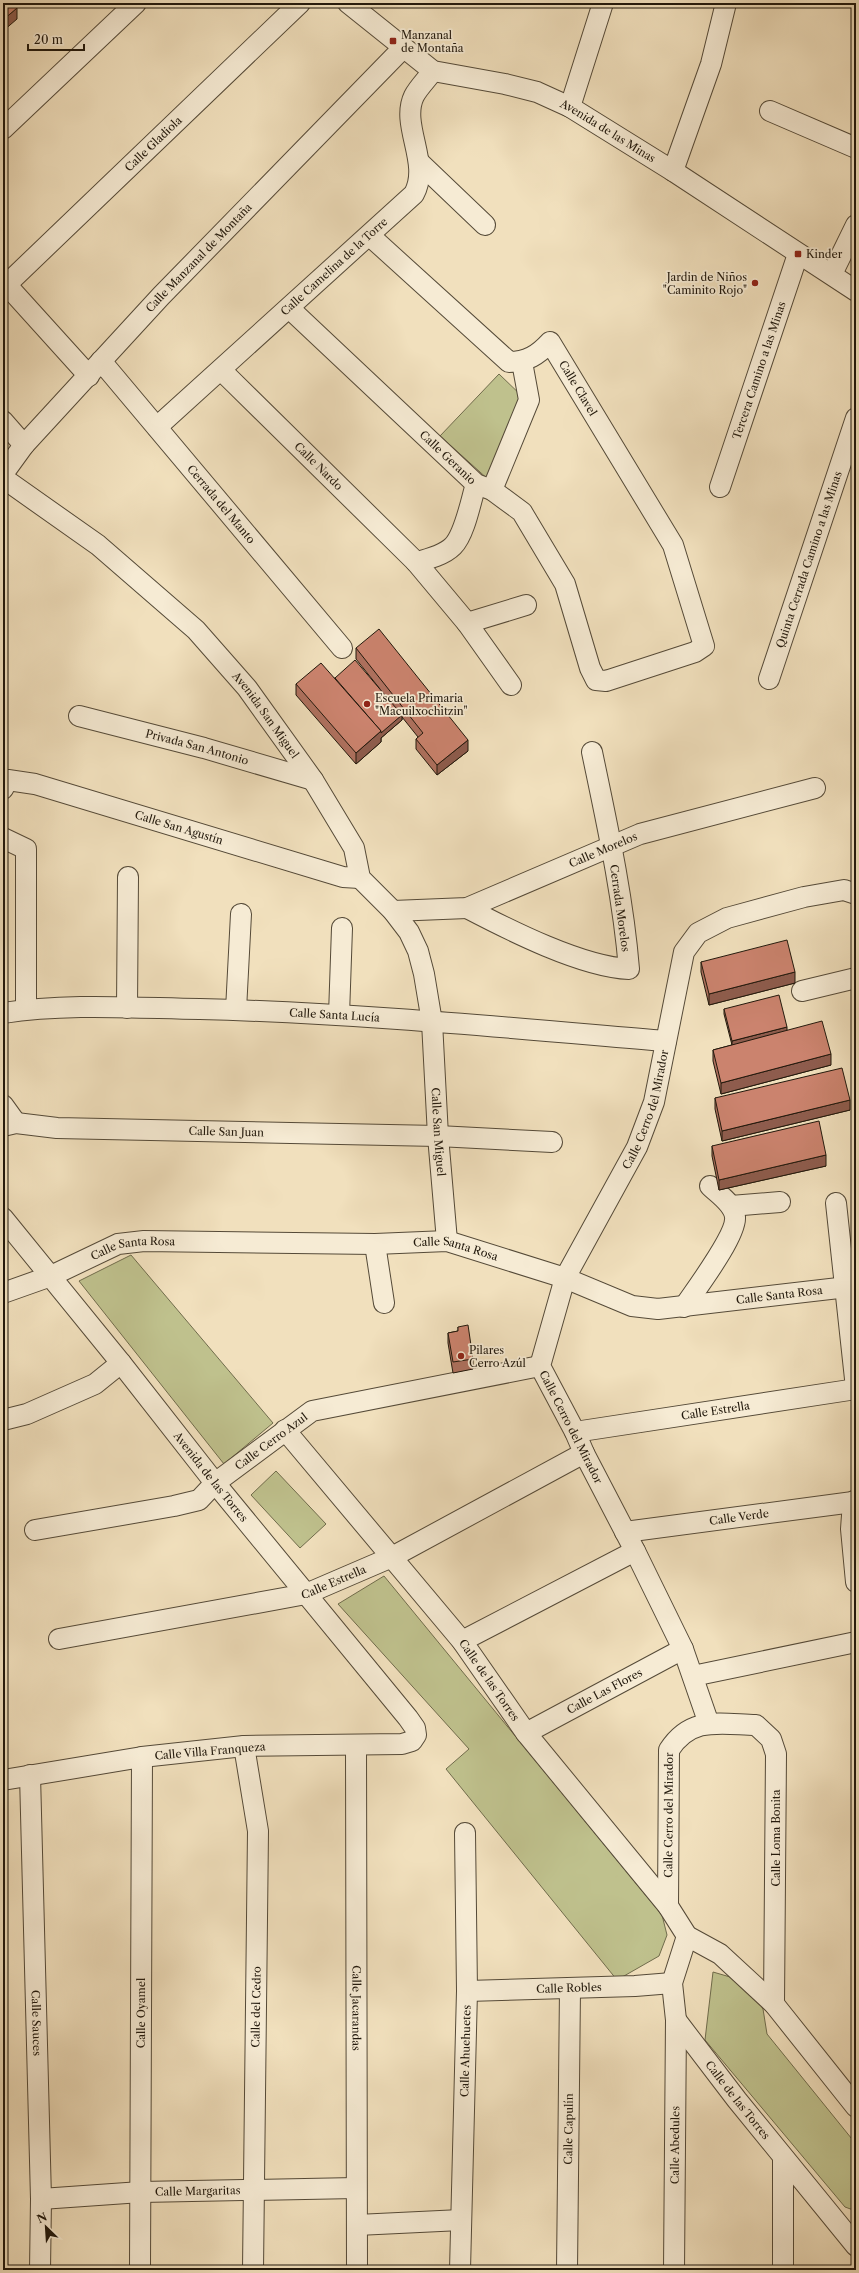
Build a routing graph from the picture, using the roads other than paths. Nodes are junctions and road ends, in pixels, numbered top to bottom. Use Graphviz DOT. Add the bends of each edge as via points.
graph roads {
  1 [pos="136,3"];
  2 [pos="300,3"];
  3 [pos="348,3"];
  4 [pos="603,3"];
  5 [pos="726,3"];
  6 [pos="403,48"];
  7 [pos="433,72"];
  8 [pos="570,107"];
  9 [pos="770,111"];
  10 [pos="3,129"];
  11 [pos="856,148"];
  12 [pos="419,162"];
  13 [pos="674,171"];
  14 [pos="485,225"];
  15 [pos="856,225"];
  16 [pos="370,236"];
  17 [pos="798,254"];
  18 [pos="832,274"];
  19 [pos="5,283"];
  20 [pos="856,291"];
  21 [pos="289,308"];
  22 [pos="101,361"];
  23 [pos="522,362"];
  24 [pos="221,370"];
  25 [pos="89,376"];
  26 [pos="856,418"];
  27 [pos="3,421"];
  28 [pos="157,426"];
  29 [pos="24,445"];
  30 [pos="3,474"];
  31 [pos="3,478"];
  32 [pos="484,487"];
  33 [pos="720,487"];
  34 [pos="416,562"];
  35 [pos="526,605"];
  36 [pos="467,622"];
  37 [pos="342,648"];
  38 [pos="590,668"];
  39 [pos="769,679"];
  40 [pos="511,685"];
  41 [pos="79,716"];
  42 [pos="592,752"];
  43 [pos="313,780"];
  44 [pos="815,788"];
  45 [pos="3,789"];
  46 [pos="3,838"];
  47 [pos="612,847"];
  48 [pos="128,876"];
  49 [pos="360,878"];
  50 [pos="856,894"];
  51 [pos="467,908"];
  52 [pos="393,911"];
  53 [pos="241,914"];
  54 [pos="342,928"];
  55 [pos="856,978"];
  56 [pos="802,991"];
  57 [pos="127,1008"];
  58 [pos="26,1009"];
  59 [pos="236,1010"];
  60 [pos="3,1013"];
  61 [pos="339,1014"];
  62 [pos="432,1022"];
  63 [pos="666,1041"];
  64 [pos="3,1105"];
  65 [pos="10,1125"];
  66 [pos="438,1136"];
  67 [pos="552,1142"];
  68 [pos="710,1186"];
  69 [pos="780,1202"];
  70 [pos="836,1203"];
  71 [pos="731,1206"];
  72 [pos="3,1218"];
  73 [pos="447,1241"];
  74 [pos="375,1244"];
  75 [pos="51,1276"];
  76 [pos="565,1278"];
  77 [pos="850,1286"];
  78 [pos="3,1292"];
  79 [pos="384,1303"];
  80 [pos="684,1307"];
  81 [pos="121,1363"];
  82 [pos="540,1366"];
  83 [pos="856,1388"];
  84 [pos="3,1420"];
  85 [pos="285,1430"];
  86 [pos="575,1432"];
  87 [pos="584,1453"];
  88 [pos="215,1483"];
  89 [pos="854,1501"];
  90 [pos="35,1530"];
  91 [pos="625,1532"];
  92 [pos="635,1551"];
  93 [pos="392,1557"];
  94 [pos="856,1582"];
  95 [pos="306,1594"];
  96 [pos="59,1639"];
  97 [pos="462,1641"];
  98 [pos="856,1642"];
  99 [pos="683,1649"];
  100 [pos="693,1676"];
  101 [pos="709,1724"];
  102 [pos="526,1733"];
  103 [pos="416,1736"];
  104 [pos="356,1745"];
  105 [pos="244,1746"];
  106 [pos="142,1757"];
  107 [pos="30,1775"];
  108 [pos="3,1780"];
  109 [pos="465,1833"];
  110 [pos="668,1906"];
  111 [pos="687,1936"];
  112 [pos="672,1983"];
  113 [pos="570,1989"];
  114 [pos="467,1991"];
  115 [pos="774,2004"];
  116 [pos="676,2020"];
  117 [pos="856,2107"];
  118 [pos="783,2158"];
  119 [pos="254,2188"];
  120 [pos="356,2188"];
  121 [pos="141,2192"];
  122 [pos="41,2199"];
  123 [pos="461,2220"];
  124 [pos="357,2225"];
  125 [pos="848,2226"];
  126 [pos="856,2246"];
  127 [pos="40,2270"];
  128 [pos="140,2270"];
  129 [pos="253,2270"];
  130 [pos="357,2270"];
  131 [pos="460,2270"];
  132 [pos="568,2270"];
  133 [pos="674,2270"];
  134 [pos="783,2270"];
  1 -- 10 [label="street"];
  2 -- 19 [label="street, Calle Gladiola"];
  3 -- 6 [label="street, Avenida de las Minas"];
  4 -- 8 [label="street"];
  5 -- 13 [label="street" via="711,64"];
  6 -- 7 [label="street, Avenida de las Minas"];
  6 -- 22 [label="street, Calle Manzanal de Montaña" via="295,157"];
  7 -- 8 [label="street, Avenida de las Minas" via="538,92"];
  7 -- 12 [label="street, Calle Camelina de la Torre" via="414,96 410,112"];
  8 -- 13 [label="street, Avenida de las Minas"];
  9 -- 11 [label="street"];
  12 -- 14 [label="street"];
  12 -- 16 [label="street, Calle Camelina de la Torre" via="420,184 414,194"];
  13 -- 17 [label="street, Avenida de las Minas"];
  15 -- 18 [label="street"];
  16 -- 21 [label="street, Calle Camelina de la Torre"];
  16 -- 23 [label="street" via="509,362"];
  17 -- 18 [label="street, Avenida de las Minas"];
  17 -- 33 [label="street, Tercera Camino a las Minas"];
  18 -- 20 [label="street, Avenida de las Minas"];
  19 -- 25 [label="street"];
  21 -- 24 [label="street, Calle Camelina de la Torre"];
  21 -- 32 [label="street, Calle Geranio"];
  22 -- 25 [label="street, Calle Manzanal de Montaña"];
  22 -- 28 [label="street, Cerrada del Manto"];
  23 -- 32 [label="street" via="529,400"];
  23 -- 38 [label="street, Calle Clavel" via="539,354 550,342 673,545 704,646 695,652 606,681 596,680"];
  24 -- 28 [label="street, Calle Camelina de la Torre"];
  24 -- 34 [label="street, Calle Nardo"];
  25 -- 29 [label="street, Calle Manzanal de Montaña"];
  26 -- 39 [label="street, Quinta Cerrada Camino a las Minas"];
  27 -- 29 [label="street"];
  28 -- 37 [label="street, Cerrada del Manto"];
  29 -- 30 [label="street, Calle Manzanal de Montaña"];
  31 -- 43 [label="street, Avenida San Miguel" via="98,545 196,630 247,688"];
  32 -- 34 [label="street" via="454,546 433,558"];
  32 -- 38 [label="street, Calle Geranio" via="522,512 565,584"];
  34 -- 36 [label="street, Calle Nardo"];
  35 -- 36 [label="street"];
  36 -- 40 [label="street, Calle Nardo"];
  41 -- 43 [label="street, Privada San Antonio" via="204,748"];
  42 -- 47 [label="street, Cerrada Morelos"];
  43 -- 49 [label="street, Avenida San Miguel" via="354,848"];
  44 -- 47 [label="street, Calle Morelos" via="640,834"];
  45 -- 49 [label="street, Calle San Agustín" via="8,780 35,784 343,877"];
  46 -- 58 [label="street" via="26,849"];
  47 -- 51 [label="street, Calle Morelos"];
  47 -- 51 [label="street, Cerrada Morelos" via="629,970 615,969 569,954 502,926"];
  48 -- 57 [label="street"];
  49 -- 52 [label="street"];
  50 -- 63 [label="street, Calle Cerro del Mirador" via="844,890 804,897 727,918 698,933 684,952"];
  51 -- 52 [label="street, Calle Morelos"];
  52 -- 62 [label="street" via="409,932 418,951"];
  53 -- 59 [label="street"];
  54 -- 61 [label="street"];
  55 -- 56 [label="street"];
  57 -- 58 [label="street, Calle Santa Lucía"];
  57 -- 59 [label="street, Calle Santa Lucía"];
  58 -- 60 [label="street, Calle Santa Lucía"];
  59 -- 61 [label="street, Calle Santa Lucía"];
  61 -- 62 [label="street, Calle Santa Lucía"];
  62 -- 63 [label="street, Calle Santa Lucía"];
  62 -- 66 [label="street, Calle San Miguel"];
  63 -- 76 [label="street, Calle Cerro del Mirador" via="654,1102 637,1147"];
  64 -- 65 [label="street"];
  65 -- 66 [label="street, Calle San Juan"];
  66 -- 67 [label="street"];
  66 -- 73 [label="street, Calle San Miguel"];
  68 -- 71 [label="street"];
  69 -- 71 [label="street"];
  70 -- 77 [label="street"];
  71 -- 80 [label="street" via="735,1215 735,1226"];
  72 -- 75 [label="street, Avenida de las Torres"];
  73 -- 74 [label="street, Calle Santa Rosa"];
  73 -- 76 [label="street, Calle Santa Rosa"];
  74 -- 75 [label="street, Calle Santa Rosa" via="144,1241 118,1244"];
  74 -- 79 [label="street"];
  75 -- 78 [label="street, Calle Santa Rosa"];
  75 -- 81 [label="street, Avenida de las Torres"];
  76 -- 80 [label="street, Calle Santa Rosa" via="632,1306 658,1310"];
  76 -- 82 [label="street, Calle Cerro del Mirador"];
  77 -- 80 [label="street, Calle Santa Rosa"];
  77 -- 83 [label="street"];
  81 -- 84 [label="street" via="95,1384 27,1414"];
  81 -- 88 [label="street, Avenida de las Torres"];
  82 -- 85 [label="street, Calle Cerro Azul" via="312,1411"];
  82 -- 86 [label="street, Calle Cerro del Mirador"];
  83 -- 86 [label="street, Calle Estrella"];
  85 -- 88 [label="street, Calle Cerro Azul"];
  85 -- 93 [label="street, Calle de las Torres"];
  86 -- 87 [label="street, Calle Cerro del Mirador"];
  87 -- 91 [label="street, Calle Cerro del Mirador"];
  87 -- 93 [label="street, Calle Estrella"];
  88 -- 90 [label="street, Calle Cerro Azul" via="199,1500"];
  88 -- 95 [label="street, Avenida de las Torres"];
  89 -- 91 [label="street, Calle Verde"];
  89 -- 94 [label="street" via="850,1529"];
  91 -- 92 [label="street, Calle Cerro del Mirador"];
  92 -- 97 [label="street"];
  92 -- 99 [label="street, Calle Cerro del Mirador"];
  93 -- 95 [label="street, Calle Estrella"];
  93 -- 97 [label="street, Calle de las Torres"];
  95 -- 96 [label="street, Calle Estrella"];
  95 -- 103 [label="street, Avenida de las Torres" via="408,1718 415,1728"];
  97 -- 102 [label="street, Calle de las Torres"];
  98 -- 100 [label="street"];
  99 -- 100 [label="street, Calle Cerro del Mirador"];
  99 -- 102 [label="street, Calle Las Flores"];
  100 -- 101 [label="street, Calle Cerro del Mirador"];
  101 -- 110 [label="street, Calle Cerro del Mirador" via="694,1727 678,1736 669,1750"];
  101 -- 115 [label="street, Calle Loma Bonita" via="756,1725 771,1739 776,1754"];
  102 -- 110 [label="street, Calle de las Torres"];
  103 -- 104 [label="street, Calle Villa Franqueza" via="412,1741 402,1744"];
  104 -- 105 [label="street, Calle Villa Franqueza"];
  104 -- 120 [label="street, Calle Jacarandas"];
  105 -- 106 [label="street, Calle Villa Franqueza"];
  105 -- 119 [label="street, Calle del Cedro" via="258,1831"];
  106 -- 107 [label="street, Calle Villa Franqueza"];
  106 -- 121 [label="street, Calle Oyamel"];
  107 -- 108 [label="street, Calle Villa Franqueza"];
  107 -- 122 [label="street, Calle Sauces"];
  109 -- 114 [label="street, Calle Ahuehuetes"];
  110 -- 111 [label="street, Calle de las Torres"];
  111 -- 112 [label="street"];
  111 -- 115 [label="street, Calle de las Torres" via="720,1954"];
  112 -- 113 [label="street, Calle Robles"];
  112 -- 116 [label="street"];
  113 -- 114 [label="street, Calle Robles"];
  113 -- 132 [label="street, Calle Capulín"];
  114 -- 123 [label="street, Calle Ahuehuetes"];
  115 -- 117 [label="street, Calle de las Torres"];
  116 -- 118 [label="street, Calle de las Torres"];
  116 -- 133 [label="street, Calle Abedules"];
  118 -- 125 [label="street, Calle de las Torres"];
  118 -- 134 [label="street"];
  119 -- 120 [label="street, Calle Margaritas"];
  119 -- 121 [label="street, Calle Margaritas"];
  119 -- 129 [label="street, Calle del Cedro"];
  120 -- 124 [label="street, Calle Jacarandas"];
  121 -- 122 [label="street, Calle Margaritas"];
  121 -- 128 [label="street, Calle Oyamel"];
  122 -- 127 [label="street, Calle Sauces"];
  123 -- 124 [label="street"];
  123 -- 131 [label="street, Calle Ahuehuetes"];
  124 -- 130 [label="street, Calle Jacarandas"];
  125 -- 126 [label="street, Calle de las Torres"];
}
